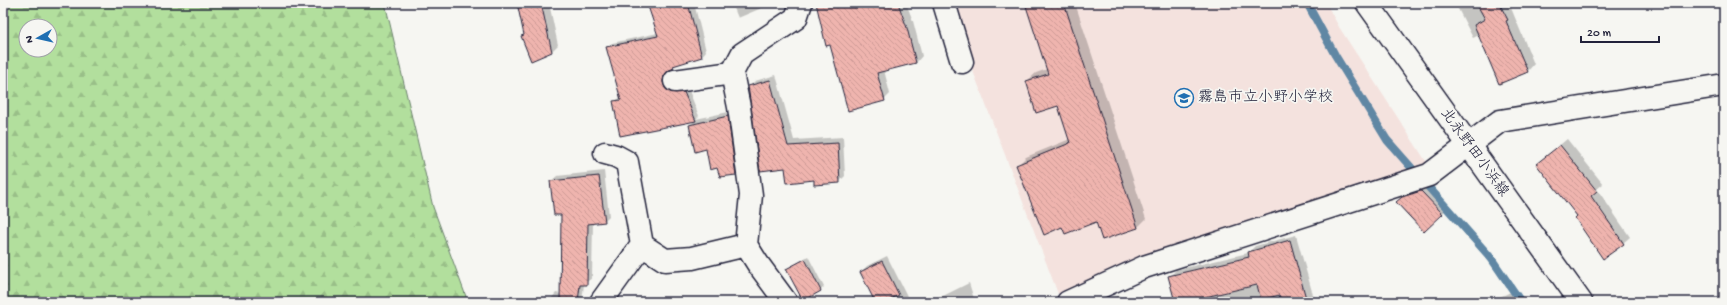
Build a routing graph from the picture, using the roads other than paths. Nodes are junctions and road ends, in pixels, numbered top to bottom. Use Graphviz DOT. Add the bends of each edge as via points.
graph roads {
  1 [pos="801,3"];
  2 [pos="944,3"];
  3 [pos="1367,3"];
  4 [pos="962,62"];
  5 [pos="732,73"];
  6 [pos="675,81"];
  7 [pos="1724,85"];
  8 [pos="1468,146"];
  9 [pos="605,153"];
  10 [pos="642,245"];
  11 [pos="746,245"];
  12 [pos="601,302"];
  13 [pos="786,302"];
  14 [pos="1068,302"];
  15 [pos="1581,302"];
  1 -- 5 [label="street" via="796,18 742,54"];
  2 -- 4 [label="street"];
  3 -- 8 [label="street, 北永野田小浜線"];
  5 -- 6 [label="street"];
  5 -- 11 [label="street" via="751,195"];
  7 -- 8 [label="street" via="1500,121"];
  8 -- 14 [label="street" via="1429,175 1144,267"];
  8 -- 15 [label="street, 北永野田小浜線"];
  9 -- 10 [label="street" via="627,162"];
  10 -- 11 [label="street" via="665,260 692,258"];
  10 -- 12 [label="street"];
  11 -- 13 [label="street"];
}
